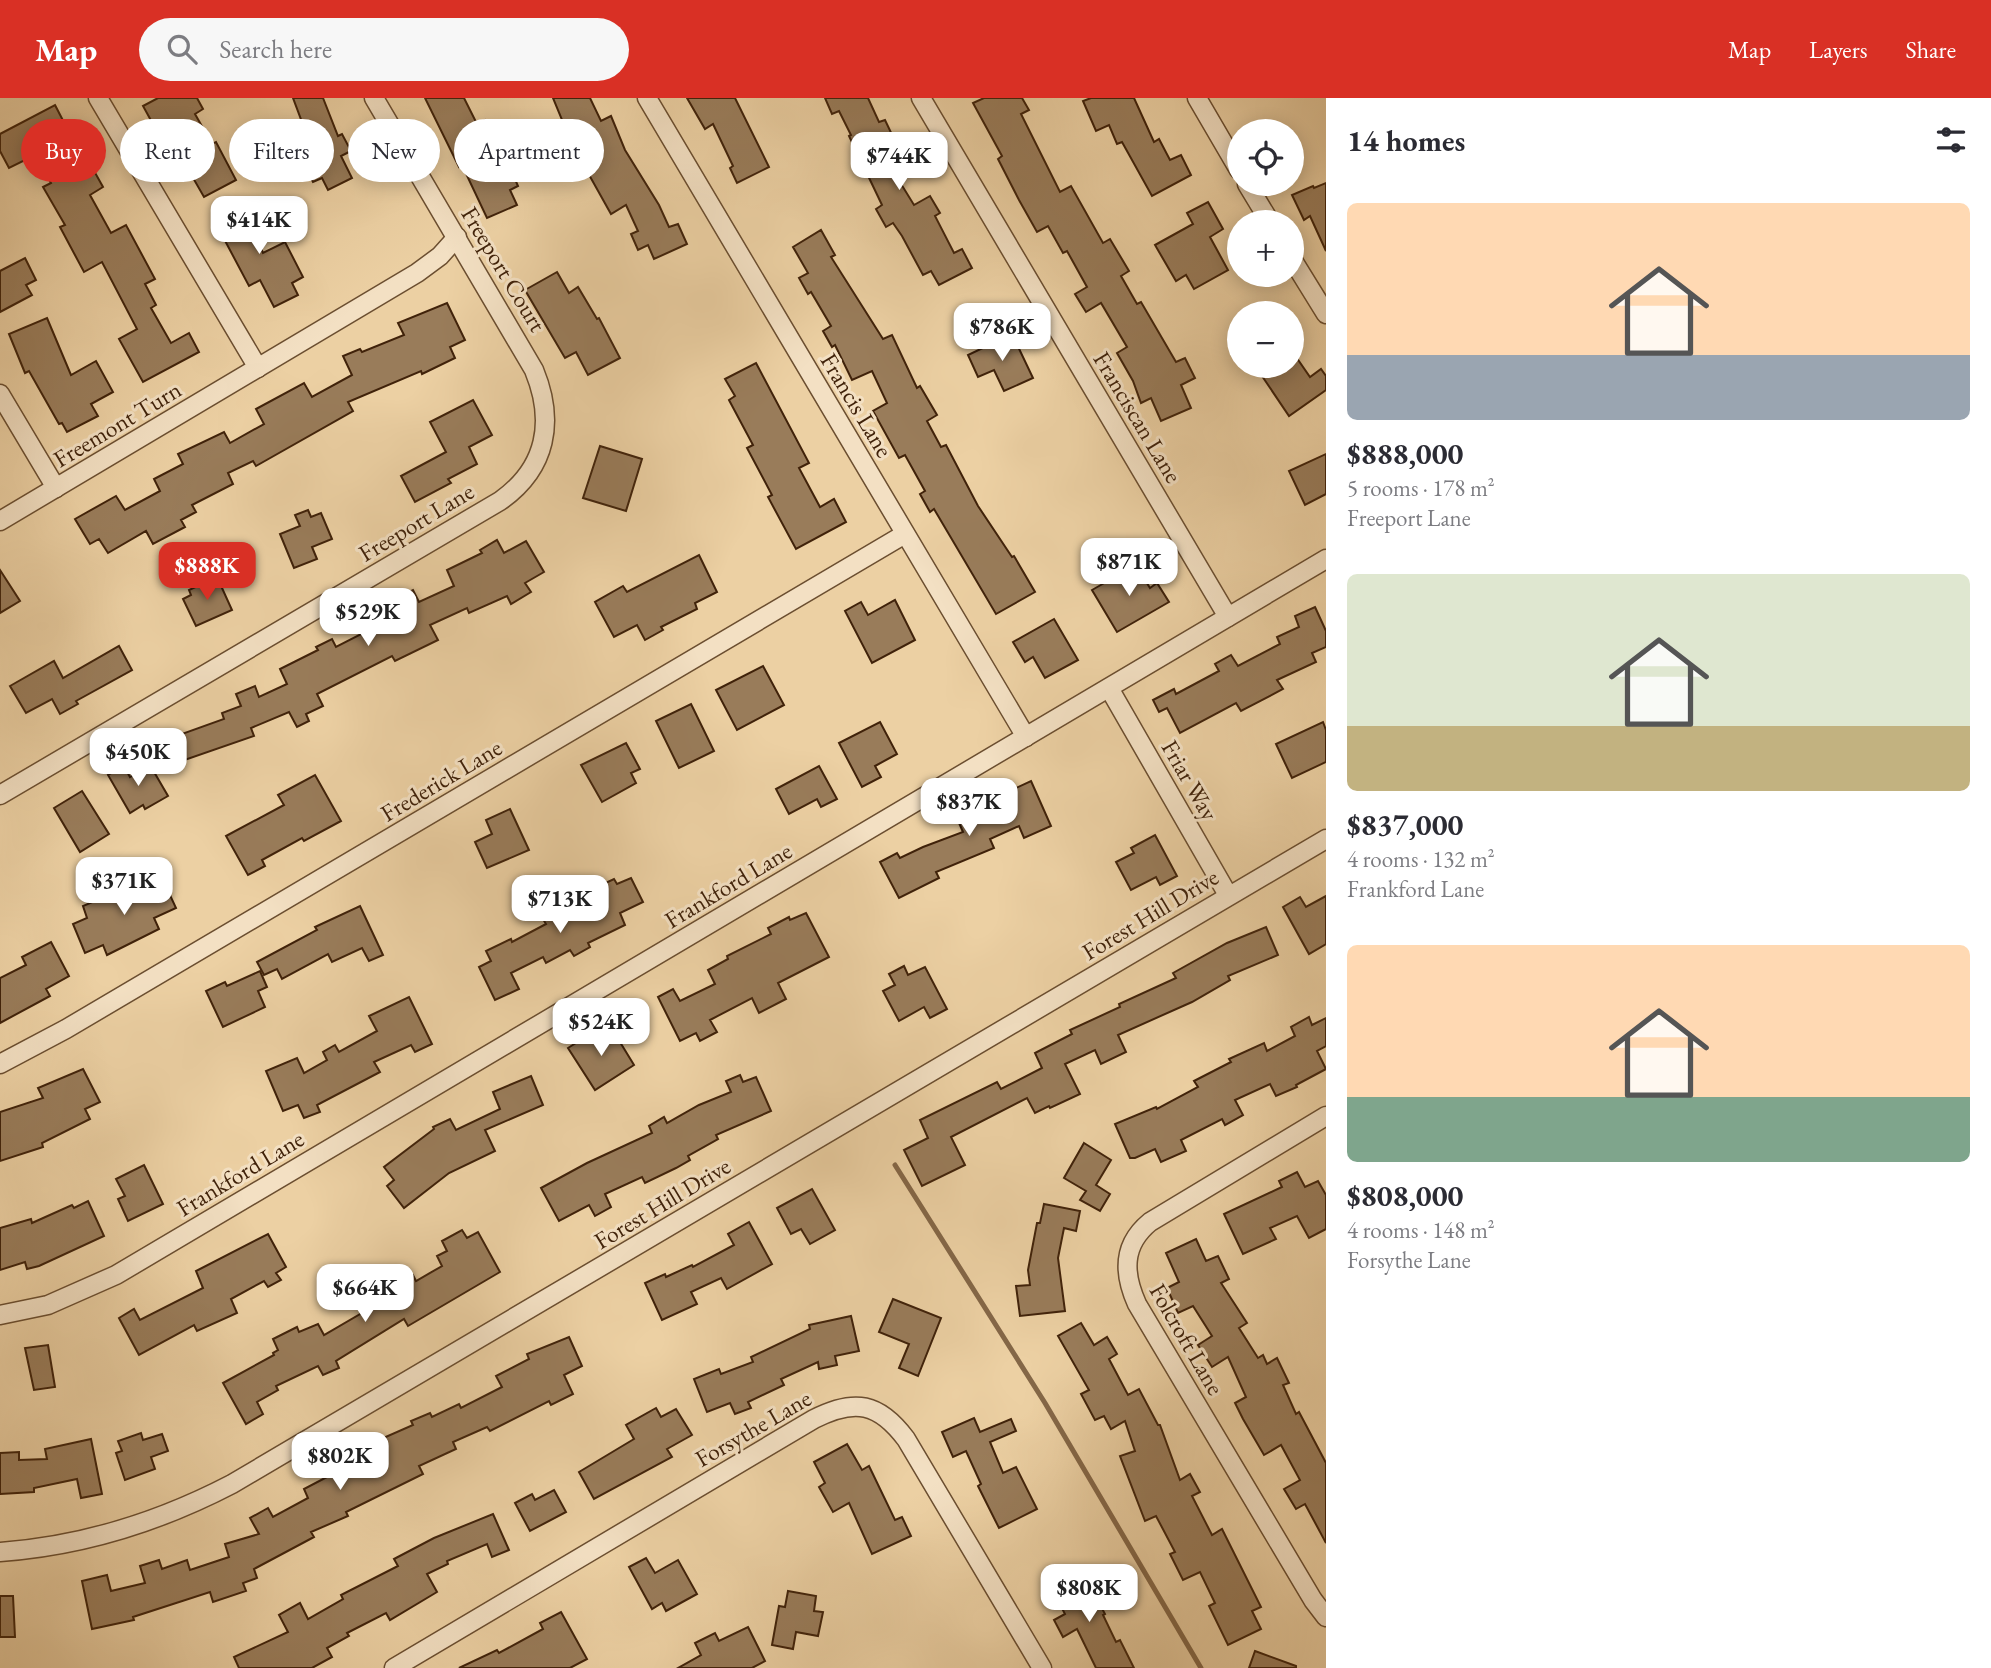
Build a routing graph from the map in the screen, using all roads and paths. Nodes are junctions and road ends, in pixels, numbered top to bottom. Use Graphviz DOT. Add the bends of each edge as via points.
graph roads {
  1 [pos="98,98"];
  2 [pos="374,98"];
  3 [pos="647,98"];
  4 [pos="921,98"];
  5 [pos="1197,98"];
  6 [pos="1227,149"];
  7 [pos="457,237"];
  8 [pos="1304,278"];
  9 [pos="1326,314"];
  10 [pos="527,358"];
  11 [pos="258,368"];
  12 [pos="0,394"];
  13 [pos="56,488"];
  14 [pos="0,522"];
  15 [pos="905,534"];
  16 [pos="1326,559"];
  17 [pos="1228,617"];
  18 [pos="1109,688"];
  19 [pos="1026,737"];
  20 [pos="0,795"];
  21 [pos="1326,839"];
  22 [pos="1228,895"];
  23 [pos="0,1065"];
  24 [pos="1326,1116"];
  25 [pos="0,1315"];
  26 [pos="0,1552"];
  27 [pos="1326,1616"];
  28 [pos="394,1668"];
  29 [pos="1042,1668"];
  1 -- 11 [label="street"];
  2 -- 7 [label="street, Freeport Court"];
  3 -- 15 [label="street, Francis Lane"];
  4 -- 17 [label="street, Franciscan Lane"];
  5 -- 6 [label="street"];
  7 -- 10 [label="street, Freeport Court"];
  7 -- 11 [label="street, Freemont Turn" via="417,273"];
  8 -- 9 [label="street"];
  10 -- 20 [label="street, Freeport Lane" via="543,394 545,434 536,462 510,494"];
  11 -- 13 [label="street, Freemont Turn"];
  12 -- 13 [label="street"];
  13 -- 14 [label="street, Freemont Turn"];
  15 -- 19 [label="street, Francis Lane"];
  15 -- 23 [label="street, Frederick Lane"];
  16 -- 17 [label="street, Frankford Lane"];
  17 -- 18 [label="street, Frankford Lane"];
  18 -- 19 [label="street, Frankford Lane"];
  18 -- 22 [label="street, Friar Way"];
  19 -- 25 [label="street, Frankford Lane" via="116,1275 48,1305"];
  21 -- 22 [label="street, Forest Hill Drive"];
  22 -- 26 [label="street, Forest Hill Drive" via="232,1484 118,1532"];
  24 -- 27 [label="street, Folcroft Lane" via="1150,1222 1131,1244 1126,1265 1138,1304"];
  28 -- 29 [label="street, Forsythe Lane" via="814,1419 856,1406 880,1411 906,1439"];
}
